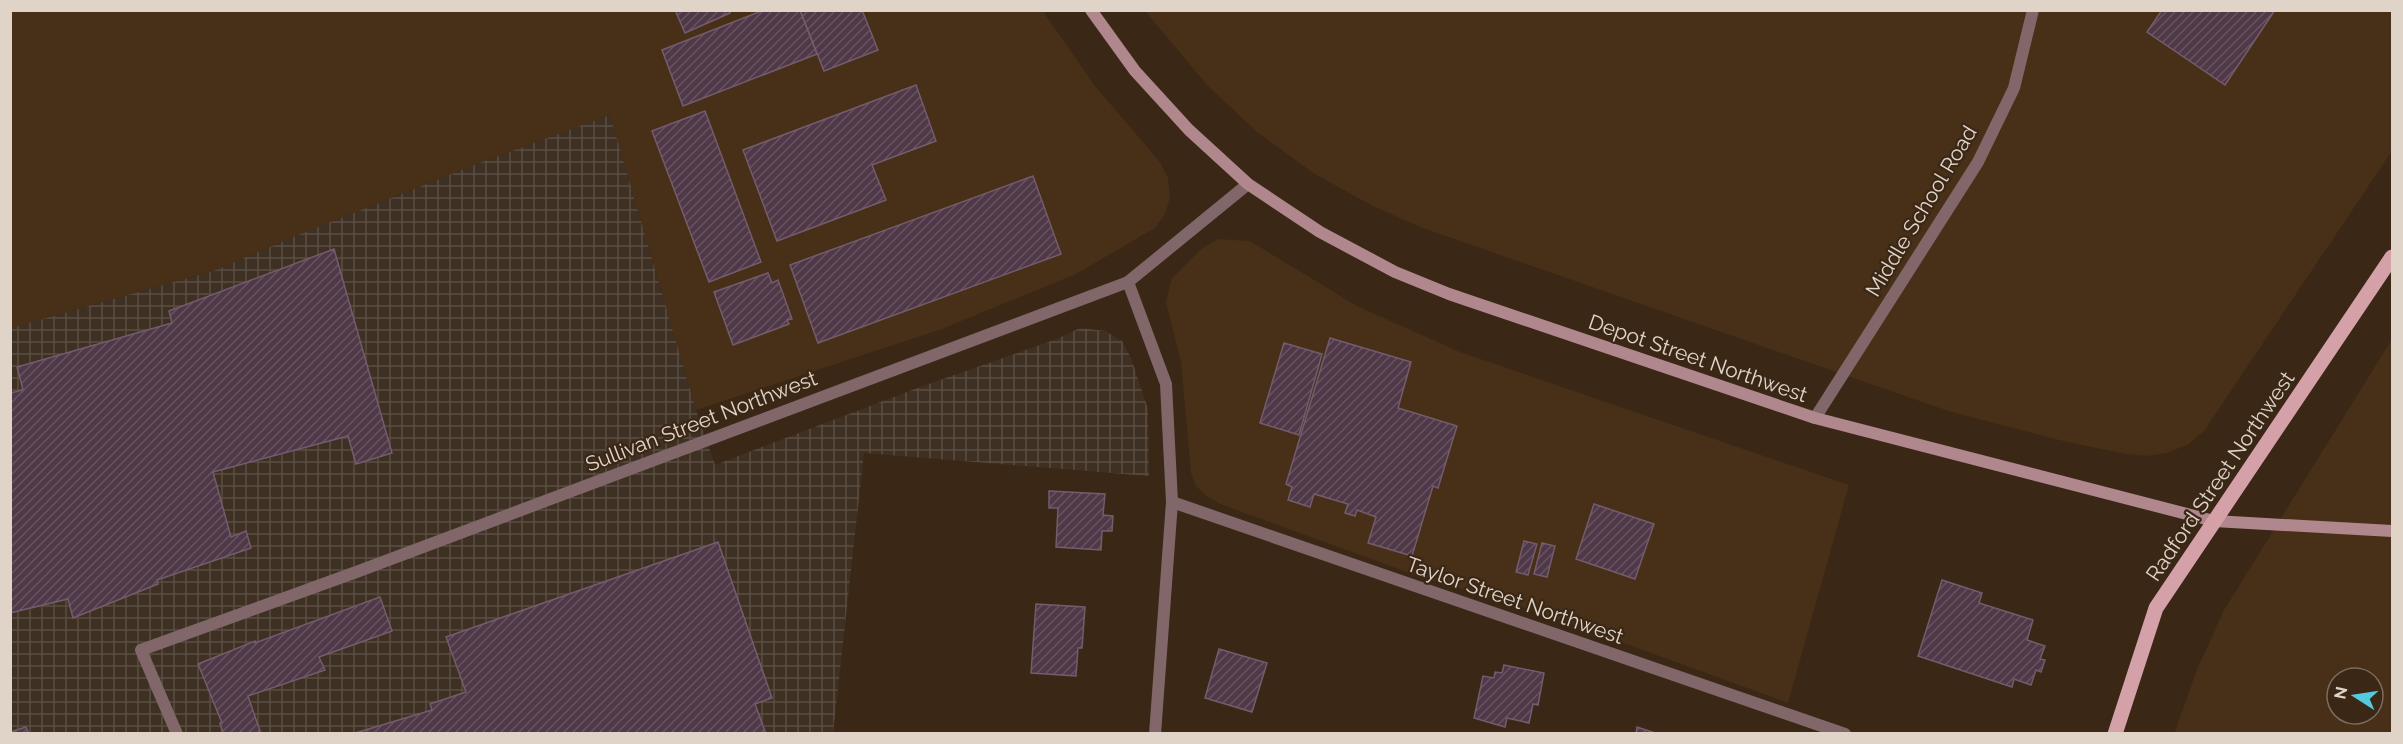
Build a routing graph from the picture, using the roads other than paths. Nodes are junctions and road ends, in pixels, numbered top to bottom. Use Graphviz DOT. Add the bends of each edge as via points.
graph roads {
  1 [pos="1091,10"];
  2 [pos="2033,10"];
  3 [pos="1248,184"];
  4 [pos="2392,257"];
  5 [pos="1128,282"];
  6 [pos="1815,418"];
  7 [pos="1172,502"];
  8 [pos="2214,521"];
  9 [pos="2392,531"];
  10 [pos="177,734"];
  11 [pos="1155,734"];
  12 [pos="1845,734"];
  13 [pos="2115,734"];
  1 -- 3 [label="main road, Depot Street Northwest" via="1135,71 1189,130"];
  2 -- 6 [label="street, Middle School Road" via="2013,88 1978,162"];
  3 -- 5 [label="street, Sullivan Street Northwest"];
  3 -- 6 [label="main road, Depot Street Northwest" via="1320,232 1395,272 1449,294"];
  4 -- 8 [label="main road, Radford Street Northwest"];
  5 -- 7 [label="street" via="1166,384"];
  5 -- 10 [label="street, Sullivan Street Northwest" via="141,650"];
  6 -- 8 [label="main road, Depot Street Northwest"];
  7 -- 11 [label="street"];
  7 -- 12 [label="street, Taylor Street Northwest"];
  8 -- 9 [label="main road, Depot Street Northwest"];
  8 -- 13 [label="main road, Radford Street Northwest" via="2156,608"];
}
